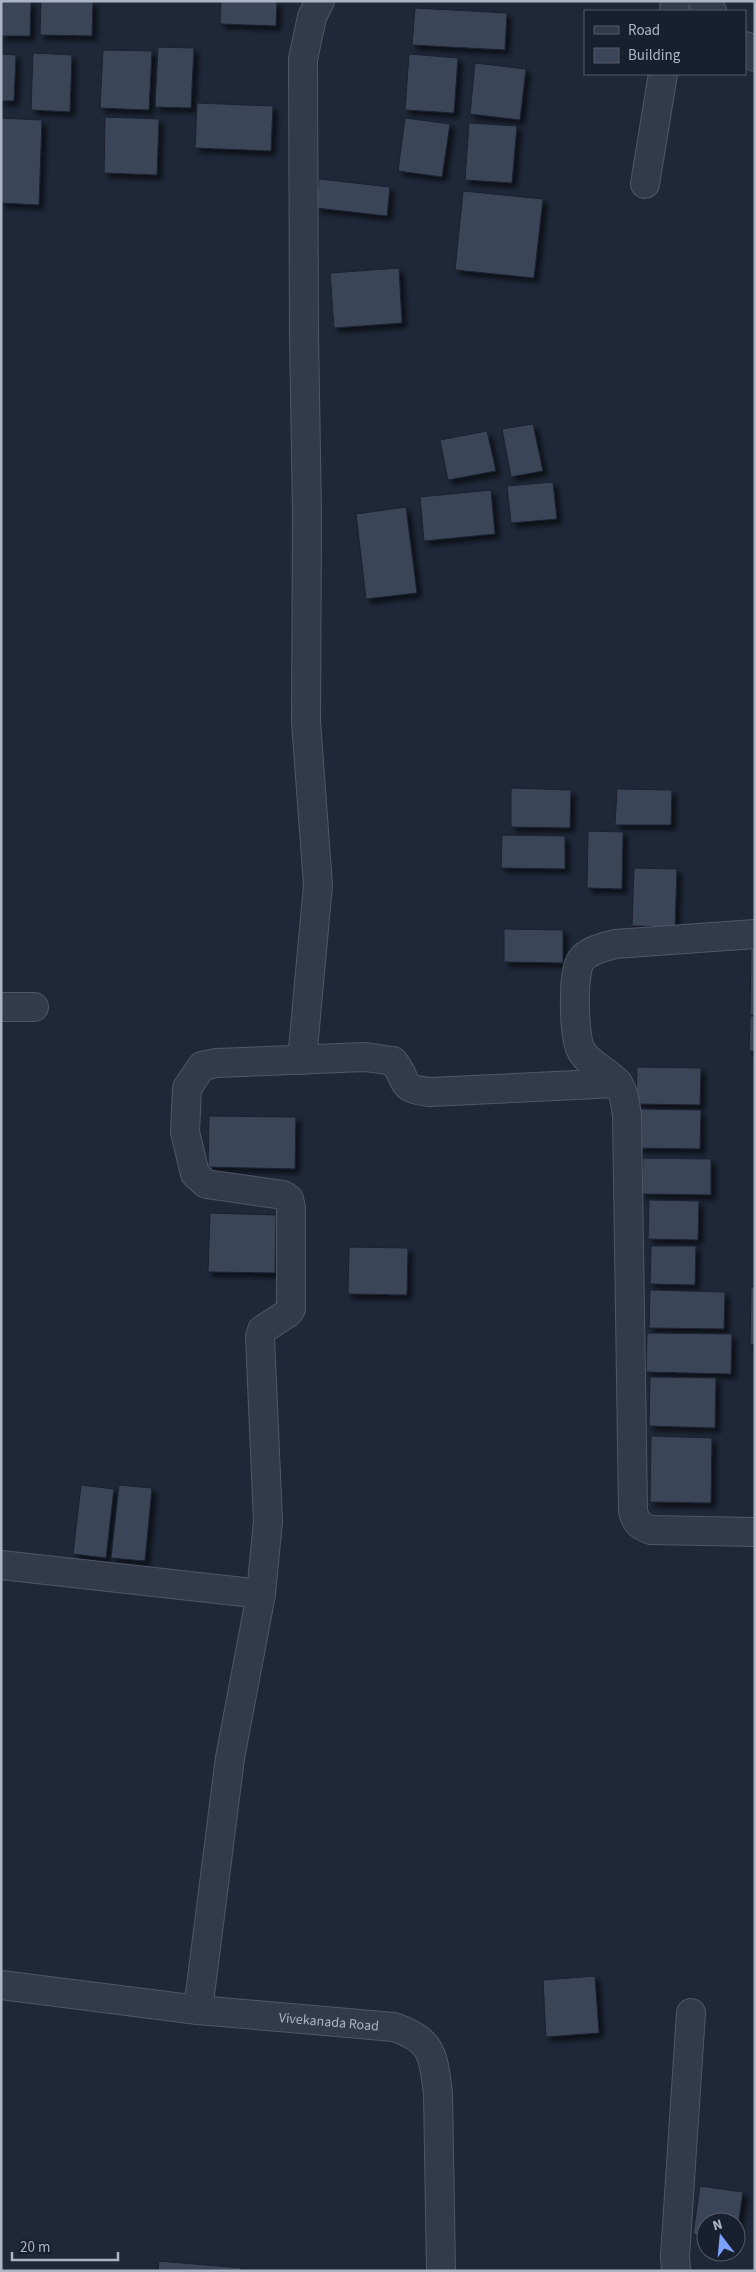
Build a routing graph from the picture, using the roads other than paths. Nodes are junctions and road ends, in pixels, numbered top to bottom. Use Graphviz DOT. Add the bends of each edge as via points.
graph roads {
  1 [pos="320,1"];
  2 [pos="746,47"];
  3 [pos="755,57"];
  4 [pos="663,75"];
  5 [pos="645,184"];
  6 [pos="755,934"];
  7 [pos="1,1007"];
  8 [pos="34,1007"];
  9 [pos="302,1060"];
  10 [pos="618,1083"];
  11 [pos="755,1532"];
  12 [pos="1,1565"];
  13 [pos="261,1594"];
  14 [pos="1,1985"];
  15 [pos="198,2010"];
  16 [pos="691,2014"];
  17 [pos="441,2271"];
  18 [pos="676,2271"];
  1 -- 9 [label="street" via="312,17 303,59 306,722 318,885"];
  2 -- 3 [label="street"];
  4 -- 5 [label="street"];
  6 -- 10 [label="street" via="615,944 589,953 580,961 576,1028 580,1049"];
  7 -- 8 [label="street"];
  9 -- 10 [label="street" via="388,1059 397,1066 410,1089 430,1092"];
  9 -- 13 [label="street" via="202,1066 187,1088 185,1114 185,1132 195,1174 206,1184 283,1196 289,1198 291,1208 291,1309 262,1330 260,1337 268,1521"];
  10 -- 11 [label="street" via="624,1095 627,1115 633,1501 636,1521 651,1530"];
  12 -- 13 [label="street"];
  13 -- 15 [label="street" via="230,1758"];
  14 -- 15 [label="street, Vivekanada Road"];
  15 -- 17 [label="street, Vivekanada Road" via="394,2027 413,2034 426,2044 434,2066 438,2093"];
  16 -- 18 [label="street"];
}
